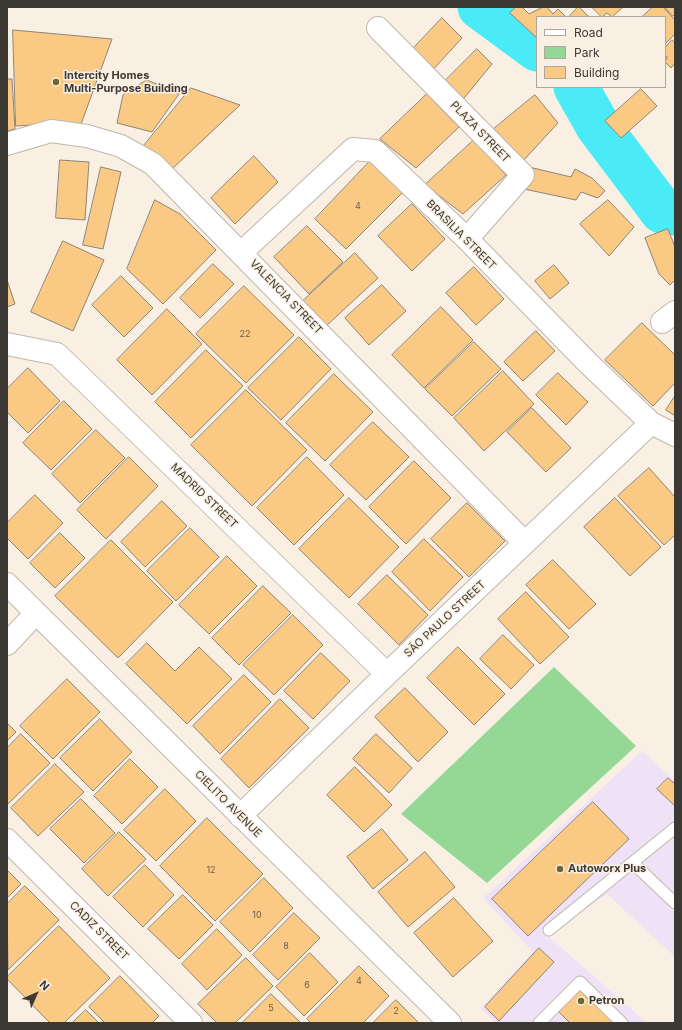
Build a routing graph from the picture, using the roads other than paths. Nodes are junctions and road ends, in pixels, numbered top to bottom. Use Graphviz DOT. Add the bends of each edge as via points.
graph roads {
  1 [pos="378,28"];
  2 [pos="7,144"];
  3 [pos="467,239"];
  4 [pos="242,252"];
  5 [pos="7,344"];
  6 [pos="651,423"];
  7 [pos="675,435"];
  8 [pos="525,543"];
  9 [pos="7,584"];
  10 [pos="36,613"];
  11 [pos="7,644"];
  12 [pos="387,674"];
  13 [pos="240,816"];
  14 [pos="675,828"];
  15 [pos="7,840"];
  16 [pos="632,863"];
  17 [pos="675,903"];
  18 [pos="549,930"];
  19 [pos="191,1023"];
  20 [pos="450,1023"];
  21 [pos="539,1023"];
  22 [pos="622,1023"];
  1 -- 3 [label="street, PLAZA STREET" via="523,175"];
  2 -- 4 [label="street, VALENCIA STREET" via="51,131 87,136 121,146 153,164"];
  3 -- 4 [label="street, BRASILIA STREET" via="375,150 353,149"];
  3 -- 6 [label="street, BRASILIA STREET" via="588,363"];
  4 -- 8 [label="street, VALENCIA STREET"];
  5 -- 12 [label="street, MADRID STREET" via="57,354"];
  6 -- 7 [label="street, BRASILIA STREET"];
  6 -- 8 [label="street, SÃO PAULO STREET"];
  8 -- 12 [label="street, SÃO PAULO STREET"];
  9 -- 10 [label="street, CIELITO AVENUE"];
  10 -- 11 [label="street"];
  10 -- 13 [label="street, CIELITO AVENUE"];
  12 -- 13 [label="street, SÃO PAULO STREET"];
  13 -- 20 [label="street, CIELITO AVENUE"];
  14 -- 16 [label="lane"];
  15 -- 19 [label="street, CADIZ STREET"];
  16 -- 17 [label="lane"];
  16 -- 18 [label="lane"];
  21 -- 22 [label="lane" via="580,982"];
}
